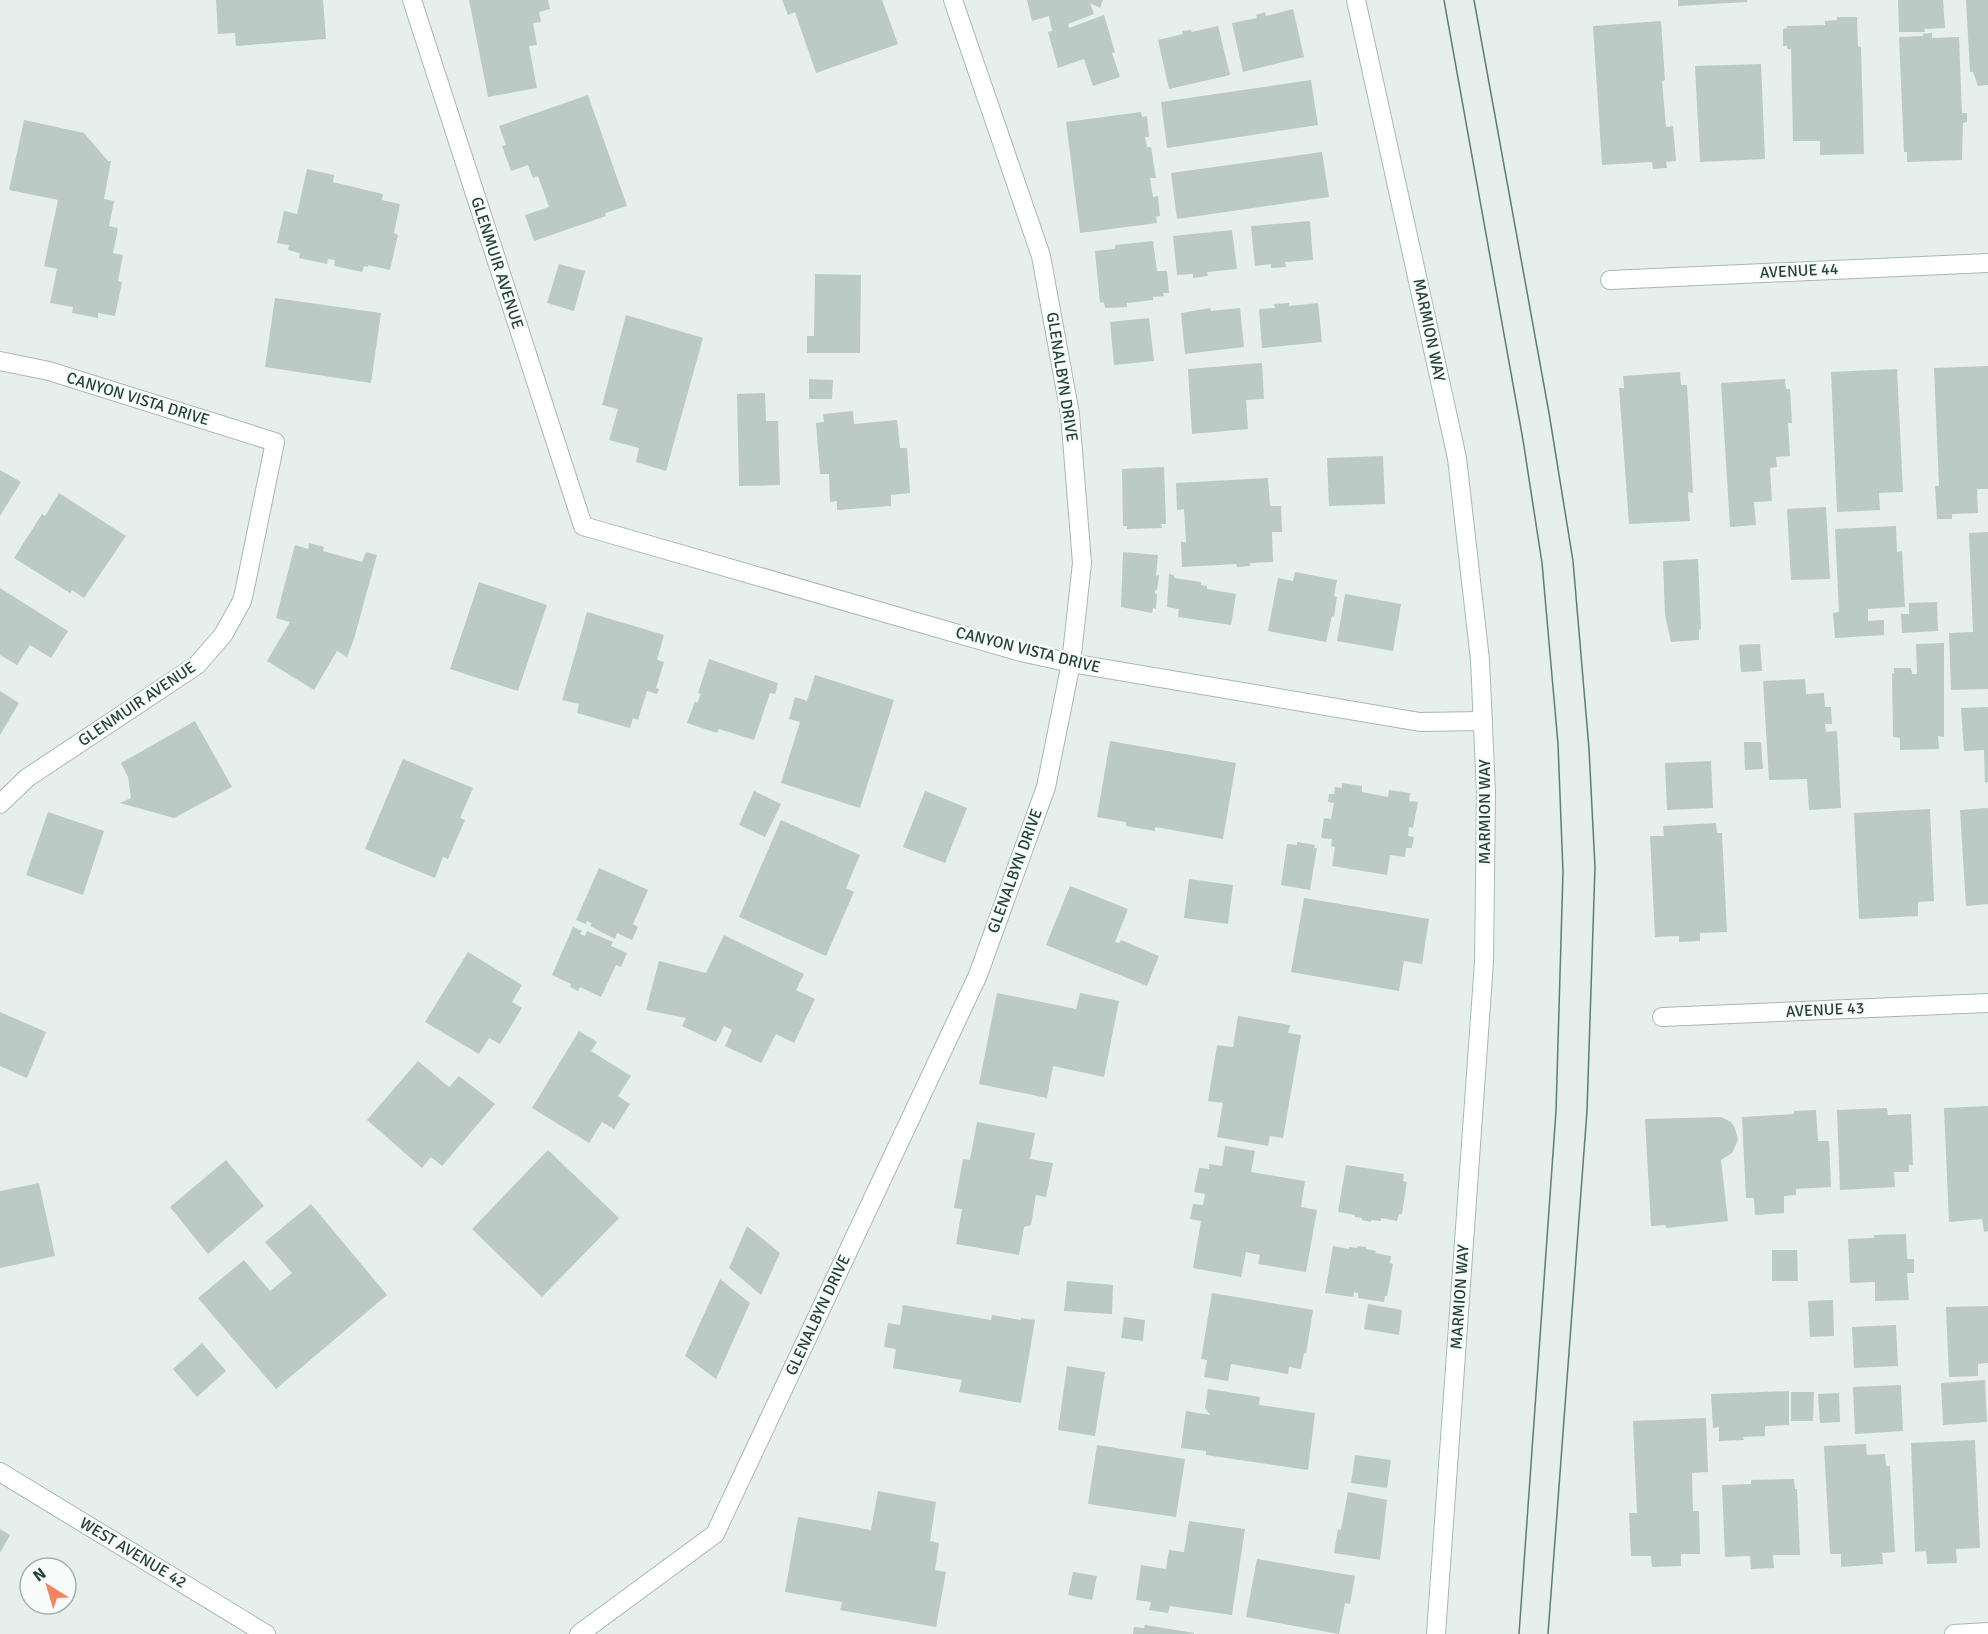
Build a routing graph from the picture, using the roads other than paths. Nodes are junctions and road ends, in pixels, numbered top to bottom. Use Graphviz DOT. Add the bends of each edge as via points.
graph roads {
  1 [pos="412,0"];
  2 [pos="953,0"];
  3 [pos="1356,0"];
  4 [pos="1988,263"];
  5 [pos="1610,280"];
  6 [pos="0,361"];
  7 [pos="275,442"];
  8 [pos="582,526"];
  9 [pos="1071,663"];
  10 [pos="1483,721"];
  11 [pos="0,804"];
  12 [pos="1988,1003"];
  13 [pos="1662,1017"];
  14 [pos="0,1472"];
  15 [pos="1988,1632"];
  16 [pos="266,1634"];
  17 [pos="579,1634"];
  18 [pos="1436,1634"];
  19 [pos="1954,1634"];
  1 -- 8 [label="street, GLENMUIR AVENUE"];
  2 -- 9 [label="street, GLENALBYN DRIVE" via="1041,256 1070,414 1082,563"];
  3 -- 10 [label="street, MARMION WAY" via="1457,458 1480,660"];
  4 -- 5 [label="street, AVENUE 44"];
  6 -- 7 [label="street, CANYON VISTA DRIVE" via="49,371"];
  7 -- 11 [label="street, GLENMUIR AVENUE" via="242,601 223,635 197,664 27,778"];
  8 -- 9 [label="street, CANYON VISTA DRIVE"];
  9 -- 10 [label="street, CANYON VISTA DRIVE" via="1420,722"];
  9 -- 17 [label="street, GLENALBYN DRIVE" via="1046,787 978,975 715,1534"];
  10 -- 18 [label="street, MARMION WAY" via="1484,962"];
  12 -- 13 [label="street, AVENUE 43"];
  14 -- 16 [label="street, WEST AVENUE 42"];
  15 -- 19 [label="street"];
}
